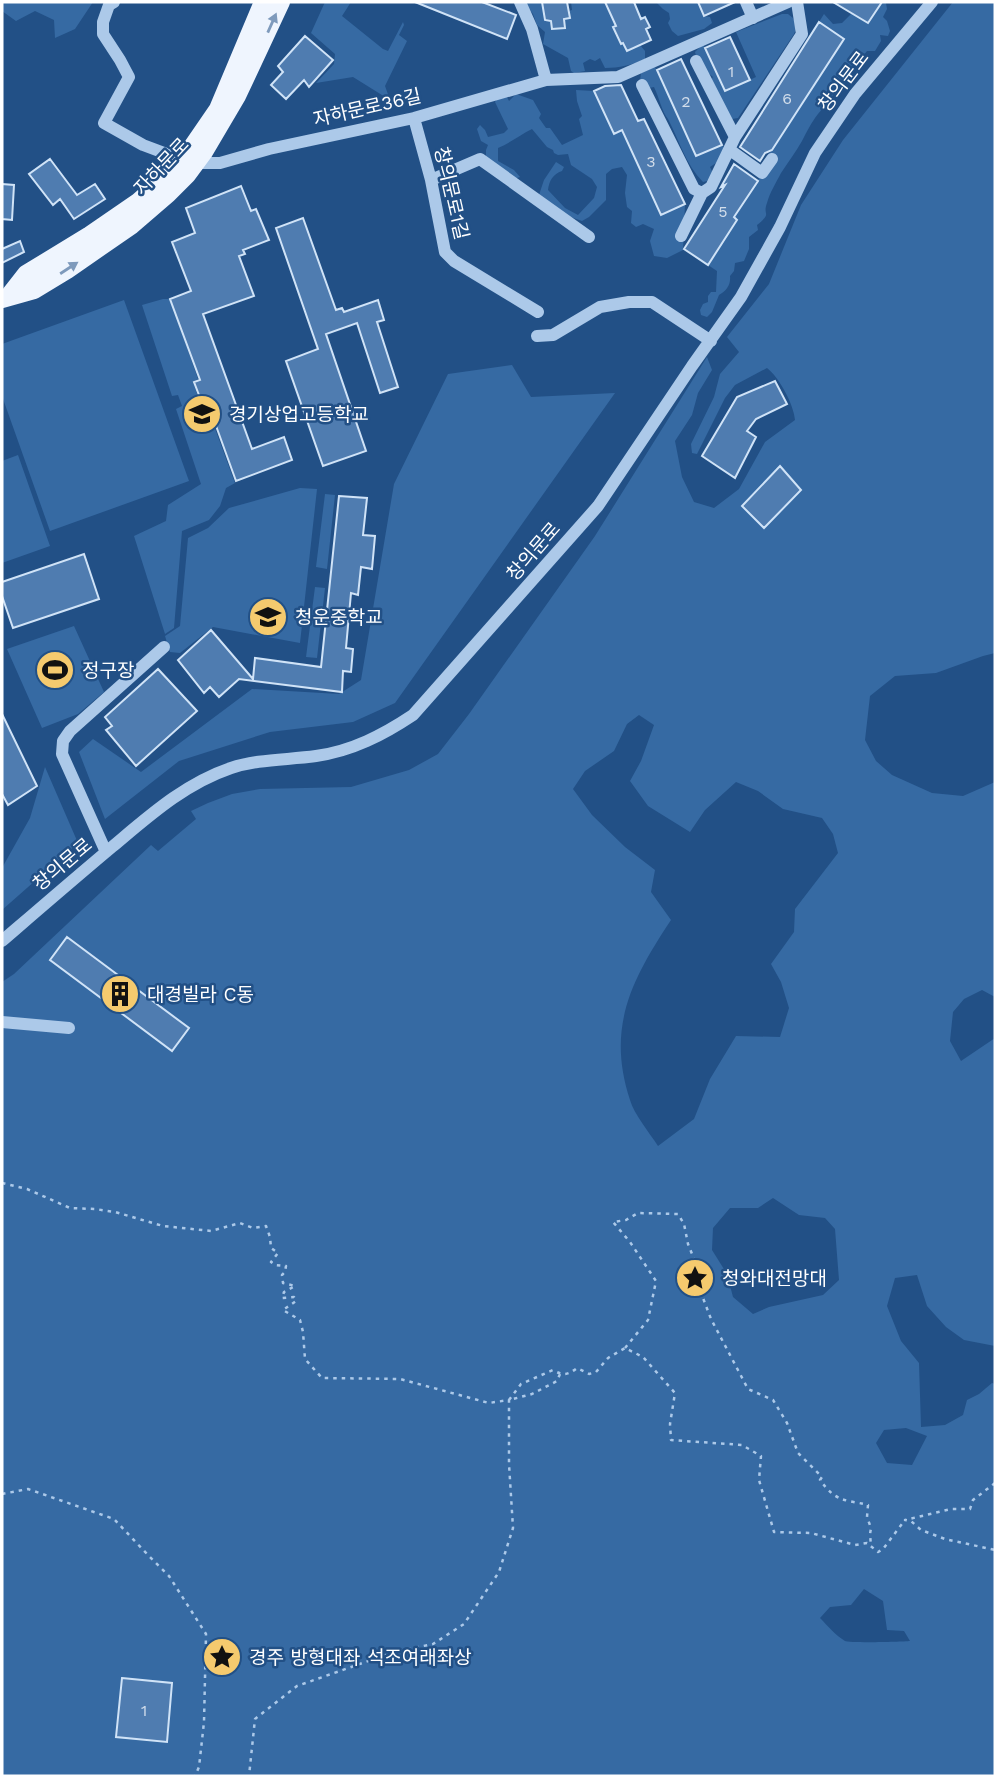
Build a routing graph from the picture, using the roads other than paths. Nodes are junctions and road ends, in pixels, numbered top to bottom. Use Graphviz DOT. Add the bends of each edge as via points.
graph roads {
  1 [pos="114,2"];
  2 [pos="263,2"];
  3 [pos="281,2"];
  4 [pos="520,2"];
  5 [pos="746,2"];
  6 [pos="788,2"];
  7 [pos="797,2"];
  8 [pos="932,2"];
  9 [pos="753,18"];
  10 [pos="696,61"];
  11 [pos="546,80"];
  12 [pos="642,85"];
  13 [pos="414,118"];
  14 [pos="735,137"];
  15 [pos="730,150"];
  16 [pos="772,159"];
  17 [pos="189,161"];
  18 [pos="431,180"];
  19 [pos="702,193"];
  20 [pos="681,236"];
  21 [pos="589,237"];
  22 [pos="5,298"];
  23 [pos="538,312"];
  24 [pos="537,336"];
  25 [pos="710,341"];
  26 [pos="164,647"];
  27 [pos="106,852"];
  28 [pos="2,941"];
  29 [pos="2,1022"];
  30 [pos="69,1028"];
  1 -- 17 [label="street" via="103,22 103,34 129,77 104,123 143,145"];
  2 -- 17 [label="main road, 자하문로" via="218,109"];
  17 -- 3 [label="main road, 자하문로, one-way" via="204,152 237,96"];
  4 -- 11 [label="street"];
  5 -- 9 [label="street"];
  6 -- 9 [label="street, 자하문로36길"];
  7 -- 14 [label="street" via="802,34"];
  8 -- 25 [label="street, 창의문로" via="855,93 815,153 748,285"];
  9 -- 11 [label="street, 자하문로36길" via="618,77"];
  10 -- 14 [label="street"];
  11 -- 13 [label="street, 자하문로36길"];
  12 -- 19 [label="street" via="694,189"];
  13 -- 17 [label="street, 자하문로36길" via="220,163"];
  13 -- 18 [label="street, 창의문로1길"];
  14 -- 15 [label="street"];
  15 -- 16 [label="street" via="762,173"];
  15 -- 19 [label="street" via="711,187"];
  17 -- 22 [label="main road, 자하문로" via="168,194 132,225 34,290"];
  18 -- 21 [label="street" via="480,159"];
  18 -- 23 [label="street, 창의문로1길" via="449,257"];
  19 -- 20 [label="street"];
  24 -- 25 [label="street" via="553,335 600,307 652,302"];
  25 -- 27 [label="street, 창의문로" via="598,506 413,715 342,751 233,768 197,782"];
  26 -- 27 [label="street" via="63,741 62,754"];
  27 -- 28 [label="street, 창의문로"];
  29 -- 30 [label="street"];
}
